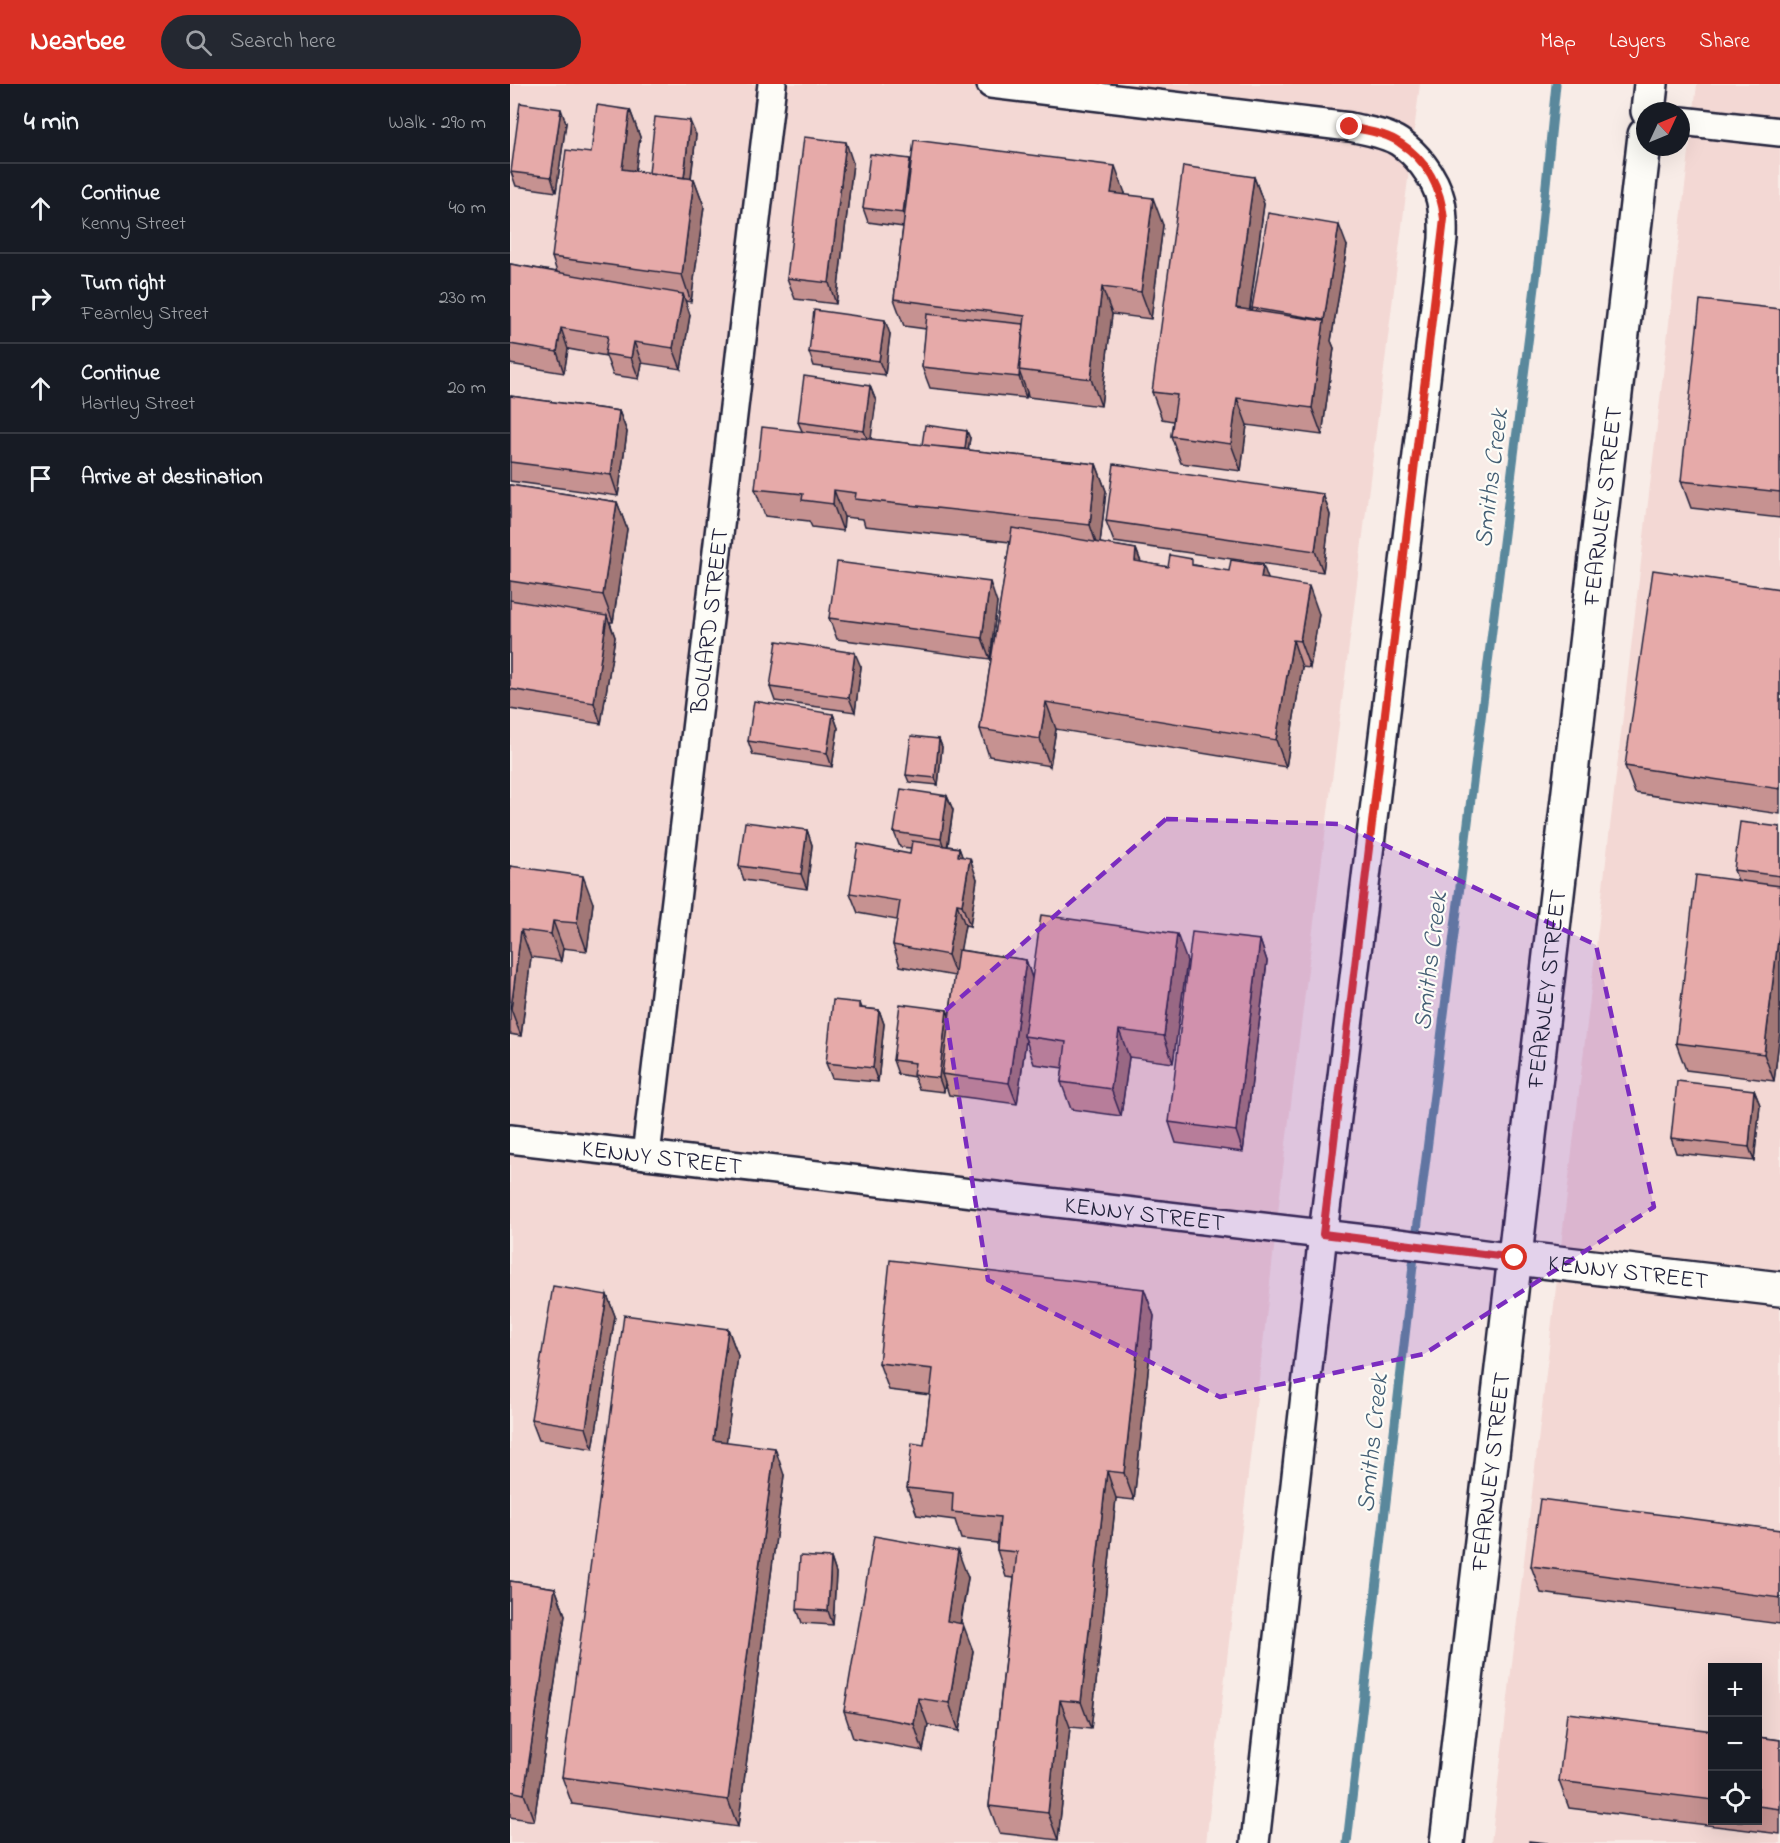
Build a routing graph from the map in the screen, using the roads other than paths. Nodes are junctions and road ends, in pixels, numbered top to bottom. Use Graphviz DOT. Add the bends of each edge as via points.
graph roads {
  1 [pos="772,84"];
  2 [pos="991,84"];
  3 [pos="1651,84"];
  4 [pos="1649,102"];
  5 [pos="1690,122"];
  6 [pos="1780,132"];
  7 [pos="1643,156"];
  8 [pos="510,1139"];
  9 [pos="646,1155"];
  10 [pos="1323,1234"];
  11 [pos="1515,1258"];
  12 [pos="1780,1289"];
  13 [pos="1255,1843"];
  14 [pos="1447,1843"];
  1 -- 9 [label="street, BOLLARD STREET"];
  2 -- 10 [label="street" via="1350,127 1378,134 1400,142 1417,158 1434,180 1442,199 1443,239"];
  3 -- 4 [label="street"];
  5 -- 6 [label="street"];
  7 -- 11 [label="street, FEARNLEY STREET"];
  8 -- 9 [label="street, KENNY STREET"];
  9 -- 10 [label="street, KENNY STREET"];
  10 -- 11 [label="street, KENNY STREET"];
  10 -- 13 [label="street"];
  11 -- 12 [label="street, KENNY STREET"];
  11 -- 14 [label="street, FEARNLEY STREET"];
}
